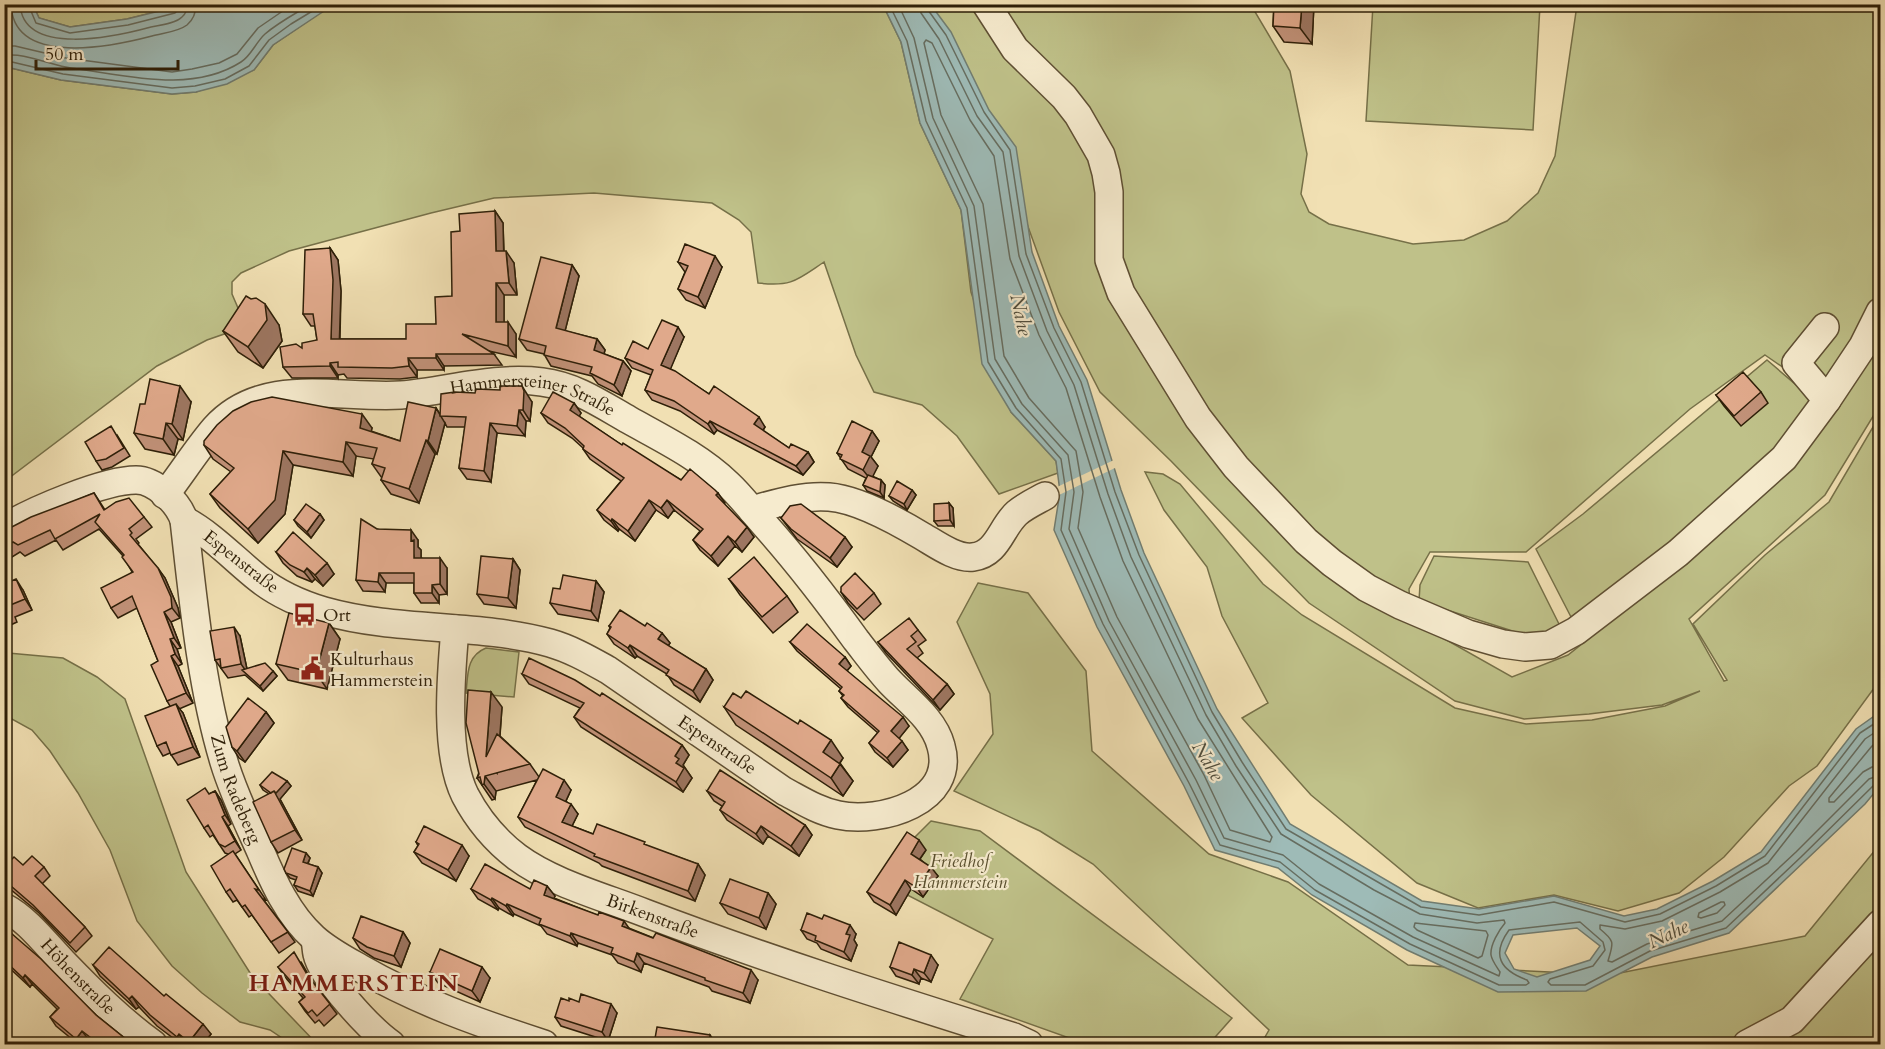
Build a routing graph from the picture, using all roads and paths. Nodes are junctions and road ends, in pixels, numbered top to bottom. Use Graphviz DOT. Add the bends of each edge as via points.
graph roads {
  1 [pos="986,4"];
  2 [pos="1881,312"];
  3 [pos="1825,327"];
  4 [pos="1827,400"];
  5 [pos="165,495"];
  6 [pos="1045,496"];
  7 [pos="752,510"];
  8 [pos="184,520"];
  9 [pos="4,528"];
  10 [pos="455,629"];
  11 [pos="4,907"];
  12 [pos="1881,924"];
  13 [pos="315,940"];
  14 [pos="153,1044"];
  15 [pos="391,1044"];
  16 [pos="544,1044"];
  17 [pos="1029,1044"];
  18 [pos="1747,1044"];
  1 -- 4 [label="street" via="1015,49 1064,97 1093,138 1109,192 1109,260 1114,277 1120,293 1198,418 1236,467 1306,541 1367,588 1400,605 1468,634 1503,644 1550,645 1678,553 1743,496 1784,458"];
  2 -- 4 [label="street"];
  3 -- 4 [label="street" via="1796,363"];
  5 -- 7 [label="street, Hammersteiner Straße" via="216,427 236,409 267,396 399,395 479,383 526,381 565,387 586,395 699,462 728,484"];
  5 -- 8 [label="street, Zum Radeberg"];
  5 -- 9 [label="street" via="153,484 122,481 61,500"];
  6 -- 7 [label="street" via="1017,513 990,549 972,557 941,547 846,500 789,499"];
  7 -- 10 [label="street, Espenstraße" via="805,572 874,664 937,733 944,767 936,783 908,807 885,815 857,817 814,808 581,655 520,636"];
  8 -- 10 [label="street, Espenstraße" via="261,581 305,605 372,621"];
  8 -- 13 [label="street, Zum Radeberg" via="206,675 224,762 276,884 291,912"];
  10 -- 17 [label="street, Birkenstraße" via="451,677 456,768 464,793 478,816 517,857 540,871 668,922"];
  11 -- 14 [label="street, Höhenstraße" via="28,925 108,1007"];
  12 -- 18 [label="street" via="1792,1020"];
  13 -- 15 [label="street, Zum Radeberg" via="320,964 336,986 364,1020"];
  13 -- 16 [label="street" via="424,1002"];
}
